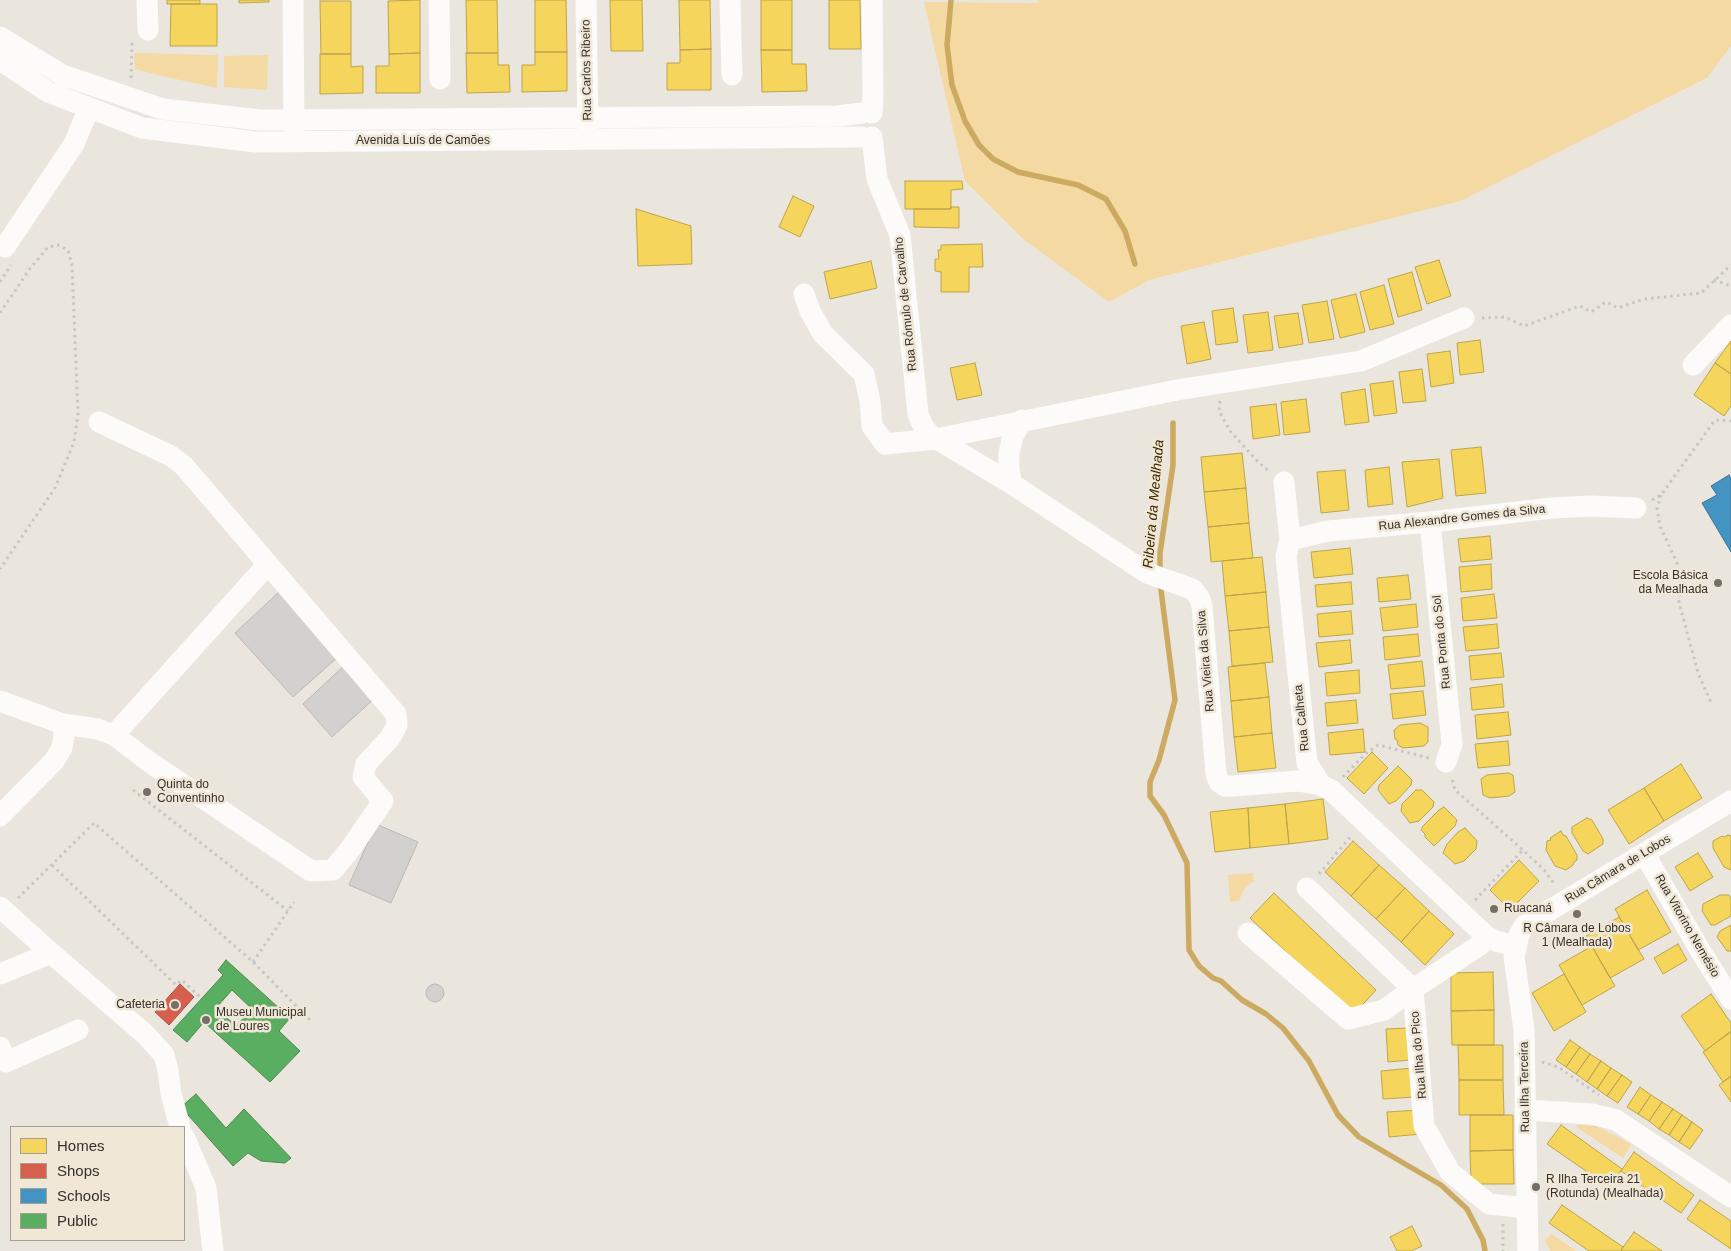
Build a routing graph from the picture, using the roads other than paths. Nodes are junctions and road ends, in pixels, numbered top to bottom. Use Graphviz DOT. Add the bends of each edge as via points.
graph roads {
  1 [pos="148,0"];
  2 [pos="293,0"];
  3 [pos="439,0"];
  4 [pos="586,0"];
  5 [pos="730,0"];
  6 [pos="872,0"];
  7 [pos="148,30"];
  8 [pos="0,37"];
  9 [pos="0,60"];
  10 [pos="732,75"];
  11 [pos="440,80"];
  12 [pos="89,108"];
  13 [pos="867,113"];
  14 [pos="588,118"];
  15 [pos="293,121"];
  16 [pos="867,137"];
  17 [pos="588,140"];
  18 [pos="294,142"];
  19 [pos="5,247"];
  20 [pos="804,294"];
  21 [pos="1464,318"];
  22 [pos="1731,324"];
  23 [pos="1693,366"];
  24 [pos="1022,420"];
  25 [pos="99,422"];
  26 [pos="936,439"];
  27 [pos="1284,482"];
  28 [pos="1012,484"];
  29 [pos="1636,508"];
  30 [pos="1430,522"];
  31 [pos="1290,540"];
  32 [pos="268,564"];
  33 [pos="0,701"];
  34 [pos="63,724"];
  35 [pos="114,735"];
  36 [pos="1446,762"];
  37 [pos="1326,788"];
  38 [pos="1731,802"];
  39 [pos="0,816"];
  40 [pos="1644,852"];
  41 [pos="1307,888"];
  42 [pos="7,904"];
  43 [pos="1248,933"];
  44 [pos="1486,936"];
  45 [pos="1515,946"];
  46 [pos="51,953"];
  47 [pos="0,974"];
  48 [pos="1413,989"];
  49 [pos="1731,1000"];
  50 [pos="78,1030"];
  51 [pos="0,1047"];
  52 [pos="1525,1110"];
  53 [pos="180,1126"];
  54 [pos="185,1138"];
  55 [pos="1731,1197"];
  56 [pos="1527,1208"];
  57 [pos="1528,1229"];
  58 [pos="212,1246"];
  59 [pos="1528,1251"];
  60 [pos="1539,1251"];
  1 -- 7 [label="street"];
  2 -- 15 [label="street"];
  3 -- 11 [label="street"];
  4 -- 14 [label="street, Rua Carlos Ribeiro"];
  5 -- 10 [label="street"];
  6 -- 13 [label="street" via="874,97"];
  8 -- 15 [label="street, Avenida Luís de Camões" via="62,75 163,109"];
  9 -- 12 [label="street, Avenida Luís de Camões" via="48,92"];
  12 -- 18 [label="street, Avenida Luís de Camões" via="142,128 256,142"];
  12 -- 19 [label="street" via="74,144"];
  13 -- 14 [label="street, Avenida Luís de Camões"];
  13 -- 16 [label="street, Rua Rómulo de Carvalho" via="858,116 854,123 856,132"];
  14 -- 15 [label="street, Avenida Luís de Camões"];
  14 -- 17 [label="street, Rua Carlos Ribeiro"];
  15 -- 18 [label="street"];
  16 -- 17 [label="street, Avenida Luís de Camões"];
  16 -- 26 [label="street, Rua Rómulo de Carvalho" via="877,180 900,235 918,414 923,426"];
  17 -- 18 [label="street, Avenida Luís de Camões"];
  20 -- 26 [label="street" via="823,334 864,374 872,426 884,444"];
  21 -- 24 [label="street" via="1361,361"];
  22 -- 23 [label="street"];
  24 -- 26 [label="street"];
  24 -- 28 [label="street" via="1013,436 1009,453"];
  25 -- 32 [label="street" via="171,456 184,466"];
  26 -- 28 [label="street, Rua Vieira da Silva"];
  27 -- 31 [label="street, Rua Calheta"];
  28 -- 37 [label="street, Rua Vieira da Silva" via="1147,573 1196,593 1202,606 1219,782 1233,786 1298,781"];
  29 -- 30 [label="street, Rua Alexandre Gomes da Silva" via="1552,508"];
  30 -- 31 [label="street, Rua Alexandre Gomes da Silva" via="1328,531"];
  30 -- 36 [label="street, Rua Ponta do Sol" via="1452,744"];
  31 -- 37 [label="street, Rua Calheta" via="1286,556 1307,763"];
  32 -- 35 [label="street"];
  32 -- 35 [label="street" via="396,714 394,731 366,764 363,777 382,801 333,870 310,871"];
  33 -- 34 [label="street"];
  34 -- 35 [label="street"];
  34 -- 39 [label="street" via="62,748 54,761"];
  37 -- 44 [label="street, Rua Calheta"];
  38 -- 40 [label="street, Rua Câmara de Lobos"];
  40 -- 45 [label="street, Rua Câmara de Lobos" via="1524,926"];
  40 -- 49 [label="street, Rua Vitorino Nemésio"];
  41 -- 48 [label="street"];
  42 -- 46 [label="street"];
  43 -- 48 [label="street" via="1348,1019 1384,1010"];
  44 -- 45 [label="street, Rua Calheta"];
  44 -- 48 [label="street" via="1480,945"];
  45 -- 52 [label="street, Rua Ilha Terceira" via="1521,1001"];
  46 -- 47 [label="street"];
  46 -- 53 [label="street" via="164,1054"];
  48 -- 56 [label="street, Rua Ilha do Pico" via="1424,1126 1450,1172 1489,1204"];
  50 -- 51 [label="street" via="6,1062"];
  52 -- 55 [label="street" via="1592,1114 1616,1120"];
  52 -- 56 [label="street, Rua Ilha Terceira"];
  54 -- 58 [label="street" via="206,1188"];
  56 -- 57 [label="street, Rua Ilha Terceira"];
  57 -- 59 [label="street, Rua Ilha Terceira"];
  57 -- 60 [label="street, Rua Ilha Terceira"];
}
